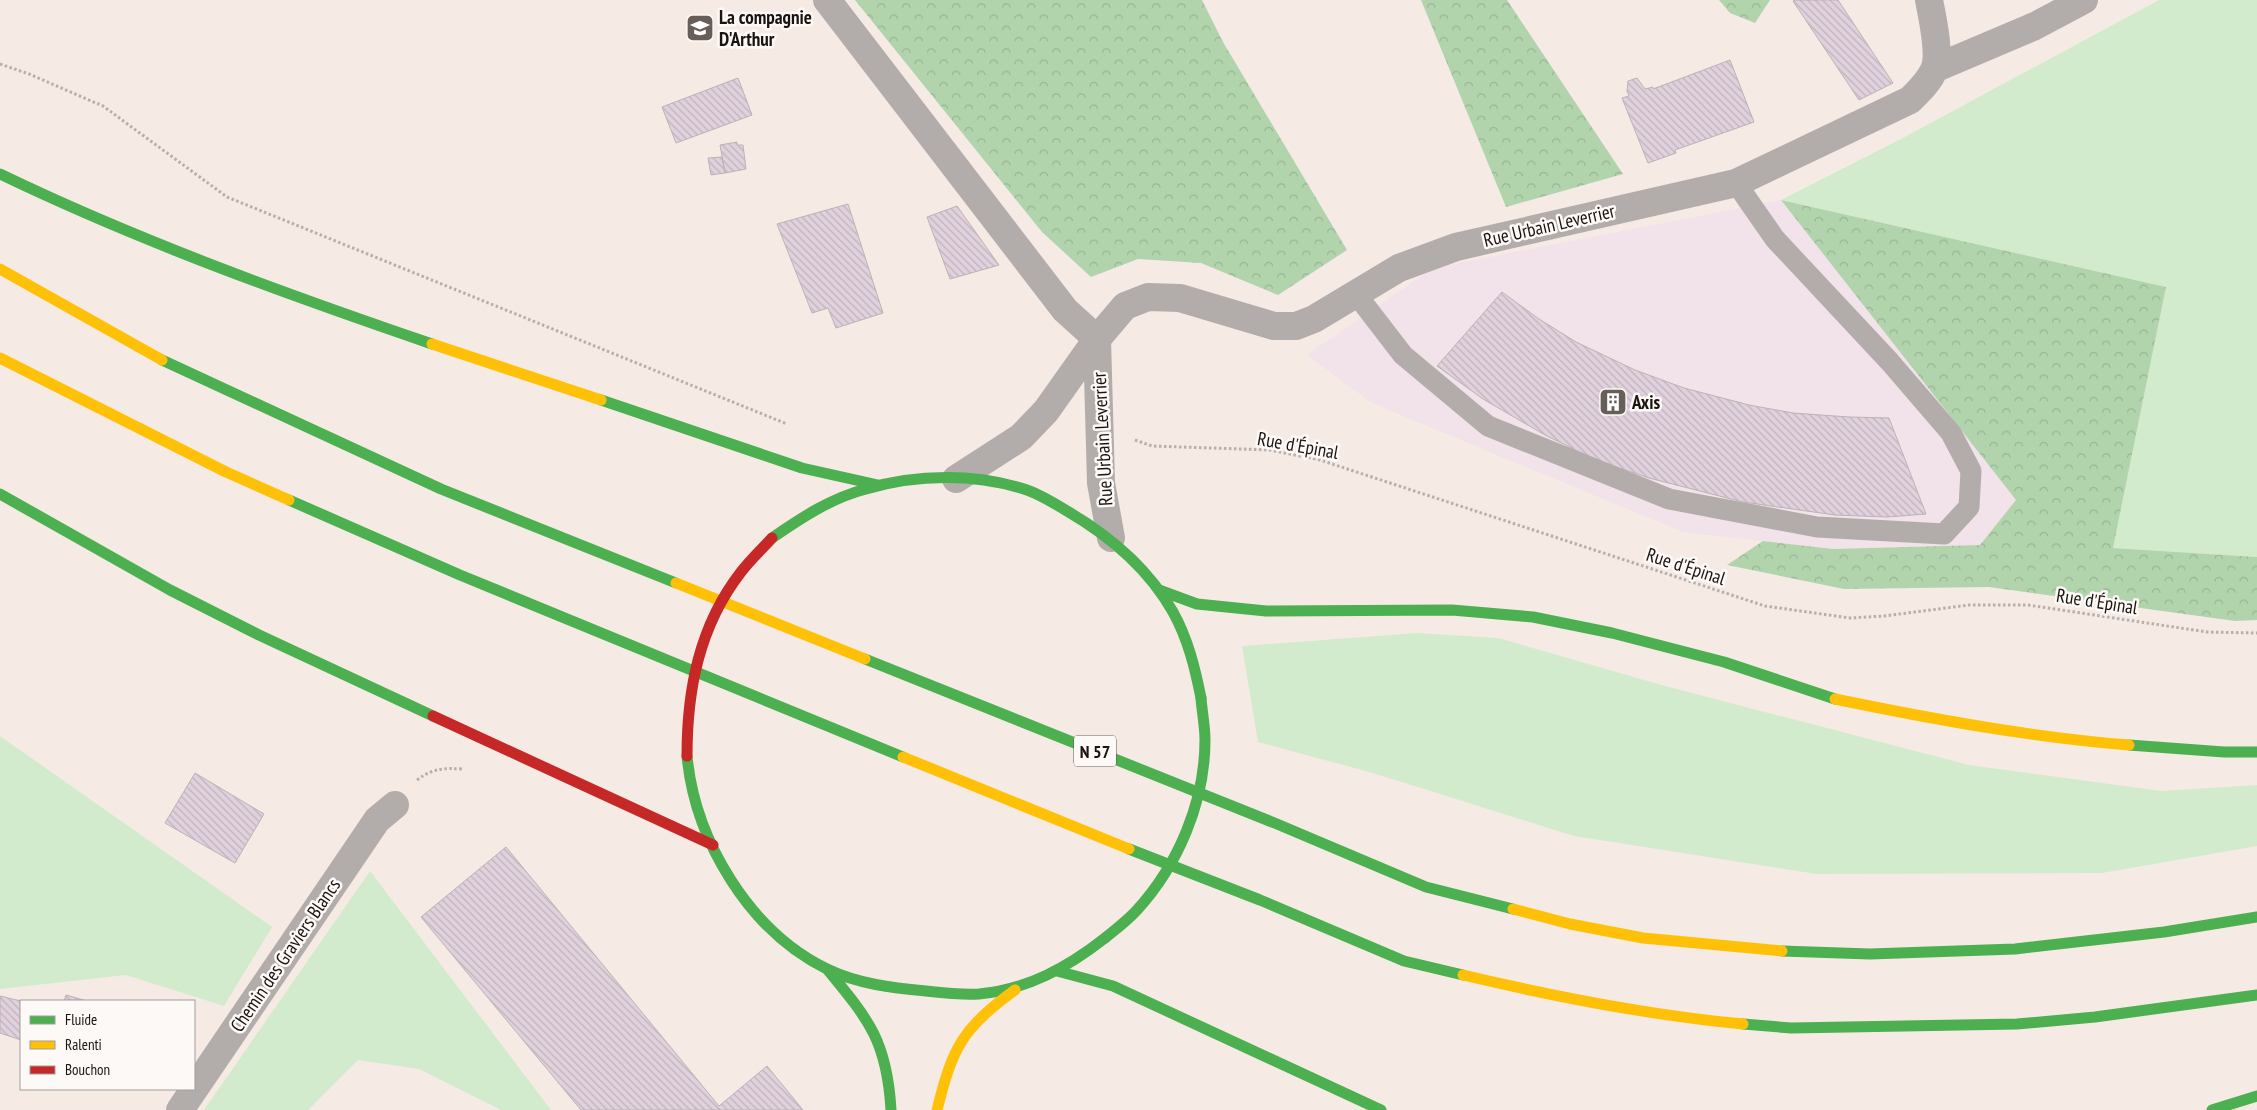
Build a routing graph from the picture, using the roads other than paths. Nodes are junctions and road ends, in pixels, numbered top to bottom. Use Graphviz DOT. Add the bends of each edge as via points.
graph roads {
  1 [pos="827,0"];
  2 [pos="1929,0"];
  3 [pos="2084,0"];
  4 [pos="1936,68"];
  5 [pos="0,174"];
  6 [pos="1736,183"];
  7 [pos="0,269"];
  8 [pos="1356,294"];
  9 [pos="1097,339"];
  10 [pos="0,358"];
  11 [pos="956,479"];
  12 [pos="878,485"];
  13 [pos="0,494"];
  14 [pos="1111,538"];
  15 [pos="1159,590"];
  16 [pos="2257,752"];
  17 [pos="395,805"];
  18 [pos="713,845"];
  19 [pos="2257,918"];
  20 [pos="827,969"];
  21 [pos="1057,971"];
  22 [pos="1023,984"];
  23 [pos="2257,995"];
  24 [pos="195,1088"];
  25 [pos="194,1090"];
  26 [pos="2257,1096"];
  27 [pos="180,1110"];
  28 [pos="891,1110"];
  29 [pos="937,1110"];
  30 [pos="1381,1110"];
  31 [pos="2212,1110"];
  1 -- 9 [label="street" via="1065,310"];
  2 -- 4 [label="street" via="1936,33"];
  3 -- 4 [label="street" via="2035,26"];
  4 -- 6 [label="street, Rue Urbain Leverrier" via="1910,100"];
  5 -- 12 [label="main road" via="52,200 225,269 429,343 802,468"];
  6 -- 8 [label="street, Rue Urbain Leverrier" via="1456,247 1399,268"];
  6 -- 8 [label="lane" via="1775,239 1890,362 1951,433 1971,471 1969,507 1944,534 1817,527 1669,499 1488,426 1403,355"];
  7 -- 19 [label="main road, N 57" via="162,360 441,489 1277,824 1426,887 1570,924 1643,938 1794,952 1870,954 2014,949"];
  8 -- 9 [label="street, Rue Urbain Leverrier" via="1296,326 1274,326 1180,298 1148,297 1125,306"];
  9 -- 11 [label="street, Rue Urbain Leverrier" via="1046,412 1021,437"];
  9 -- 14 [label="street, Rue Urbain Leverrier" via="1110,436 1101,483"];
  10 -- 23 [label="main road" via="226,472 460,575 1404,961 1633,1012 1791,1028 2017,1024 2105,1016"];
  11 -- 12 [label="main road" via="916,479"];
  11 -- 14 [label="main road" via="1027,490"];
  12 -- 18 [label="main road, bridge" via="808,512 772,538 724,596 698,653 686,732 691,787"];
  13 -- 18 [label="main road" via="194,603"];
  14 -- 15 [label="main road"];
  15 -- 16 [label="main road" via="1197,604 1266,611 1452,610 1533,617 1724,662 1832,698 1905,713 2093,742"];
  15 -- 21 [label="main road, bridge" via="1186,637 1197,670 1205,743 1202,782 1181,844 1136,910 1081,958"];
  17 -- 24 [label="street, Chemin des Graviers Blancs" via="377,820"];
  18 -- 20 [label="main road" via="746,900 769,927 798,952"];
  20 -- 22 [label="main road" via="871,983 948,994 979,994"];
  20 -- 28 [label="main road" via="866,1018 883,1052"];
  21 -- 22 [label="main road"];
  21 -- 30 [label="main road" via="1113,986"];
  22 -- 29 [label="main road" via="977,1019 966,1035 948,1069"];
  25 -- 27 [label="street, Chemin des Graviers Blancs"];
  26 -- 31 [label="main road"];
}
